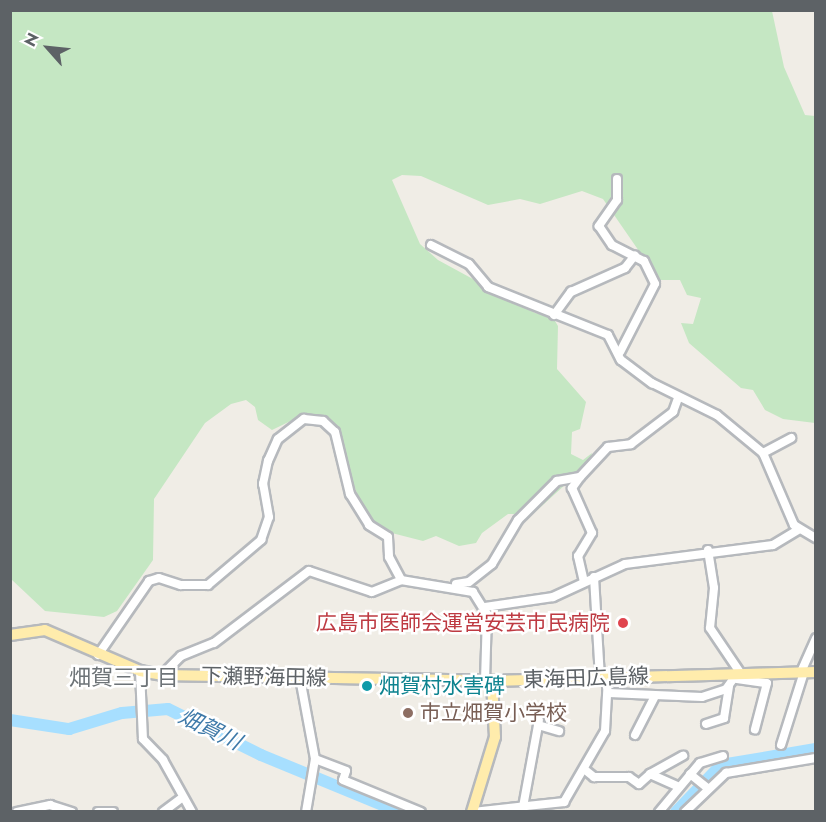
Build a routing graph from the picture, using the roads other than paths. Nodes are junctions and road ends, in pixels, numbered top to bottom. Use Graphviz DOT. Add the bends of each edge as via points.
graph roads {
  1 [pos="617,179"];
  2 [pos="431,245"];
  3 [pos="635,255"];
  4 [pos="554,315"];
  5 [pos="620,352"];
  6 [pos="678,398"];
  7 [pos="791,438"];
  8 [pos="763,453"];
  9 [pos="580,477"];
  10 [pos="800,530"];
  11 [pos="816,538"];
  12 [pos="708,550"];
  13 [pos="594,578"];
  14 [pos="401,580"];
  15 [pos="584,581"];
  16 [pos="431,583"];
  17 [pos="485,607"];
  18 [pos="10,635"];
  19 [pos="816,639"];
  20 [pos="98,655"];
  21 [pos="140,671"];
  22 [pos="802,672"];
  23 [pos="816,672"];
  24 [pos="162,675"];
  25 [pos="738,675"];
  26 [pos="604,677"];
  27 [pos="300,678"];
  28 [pos="489,681"];
  29 [pos="729,686"];
  30 [pos="609,693"];
  31 [pos="654,698"];
  32 [pos="705,724"];
  33 [pos="755,729"];
  34 [pos="560,731"];
  35 [pos="634,735"];
  36 [pos="781,745"];
  37 [pos="683,756"];
  38 [pos="723,756"];
  39 [pos="816,758"];
  40 [pos="315,763"];
  41 [pos="584,769"];
  42 [pos="650,774"];
  43 [pos="691,776"];
  44 [pos="705,786"];
  45 [pos="679,787"];
  46 [pos="180,799"];
  47 [pos="523,807"];
  48 [pos="17,812"];
  49 [pos="72,812"];
  50 [pos="99,812"];
  51 [pos="113,812"];
  52 [pos="163,812"];
  53 [pos="192,812"];
  54 [pos="306,812"];
  55 [pos="421,812"];
  56 [pos="472,812"];
  57 [pos="658,812"];
  58 [pos="685,812"];
  1 -- 3 [label="street" via="617,200 599,226 612,245"];
  2 -- 4 [label="street" via="469,264 485,286"];
  3 -- 4 [label="street" via="625,268 571,291"];
  3 -- 5 [label="street" via="645,261 655,288"];
  4 -- 5 [label="street" via="608,335"];
  5 -- 6 [label="street" via="622,361"];
  6 -- 8 [label="street" via="705,405"];
  6 -- 9 [label="street" via="673,412 627,446 608,447"];
  7 -- 8 [label="street"];
  8 -- 10 [label="street"];
  9 -- 15 [label="street" via="572,488 592,533 578,556"];
  9 -- 16 [label="street" via="557,482 518,520 492,564 469,582"];
  10 -- 11 [label="street"];
  10 -- 12 [label="street" via="773,545"];
  12 -- 13 [label="street" via="625,564"];
  12 -- 25 [label="street" via="714,588 711,628"];
  13 -- 15 [label="street"];
  13 -- 26 [label="street"];
  14 -- 16 [label="street"];
  14 -- 20 [label="street" via="389,557 388,537 369,525 350,494 335,432 323,421 304,419 278,439 268,461 263,484 269,517 261,540 208,585 181,585 159,578 149,581"];
  14 -- 24 [label="street" via="372,592 309,571 214,643 181,656"];
  15 -- 17 [label="street" via="553,597"];
  16 -- 17 [label="street" via="473,592"];
  17 -- 28 [label="street"];
  18 -- 20 [label="main road, 下瀬野海田線" via="45,630"];
  19 -- 22 [label="street"];
  20 -- 21 [label="main road, 下瀬野海田線"];
  21 -- 24 [label="main road, 下瀬野海田線"];
  21 -- 46 [label="street" via="143,739 163,760"];
  22 -- 23 [label="main road, 東海田広島線"];
  22 -- 25 [label="main road, 東海田広島線"];
  22 -- 36 [label="street"];
  24 -- 27 [label="main road, 下瀬野海田線"];
  25 -- 26 [label="main road, 東海田広島線"];
  25 -- 29 [label="street"];
  25 -- 33 [label="street" via="767,683"];
  26 -- 28 [label="main road, 東海田広島線"];
  26 -- 30 [label="street"];
  27 -- 28 [label="main road, 下瀬野海田線"];
  27 -- 40 [label="street"];
  28 -- 56 [label="main road, 東海田広島線" via="496,726"];
  29 -- 31 [label="street" via="702,697"];
  29 -- 32 [label="street" via="724,718"];
  30 -- 31 [label="street"];
  30 -- 41 [label="street" via="605,731"];
  31 -- 35 [label="street"];
  34 -- 47 [label="street" via="538,723"];
  37 -- 42 [label="street"];
  38 -- 43 [label="street" via="700,763"];
  39 -- 44 [label="street" via="743,767"];
  40 -- 54 [label="street"];
  40 -- 55 [label="street" via="346,771 343,780"];
  41 -- 42 [label="street" via="594,777 623,776 639,784"];
  41 -- 47 [label="street" via="564,802"];
  42 -- 45 [label="street"];
  43 -- 44 [label="street"];
  43 -- 45 [label="street"];
  44 -- 58 [label="street"];
  45 -- 57 [label="street"];
  46 -- 52 [label="street"];
  46 -- 53 [label="street"];
  47 -- 56 [label="street"];
  48 -- 49 [label="street" via="50,805"];
  50 -- 51 [label="street"];
}
